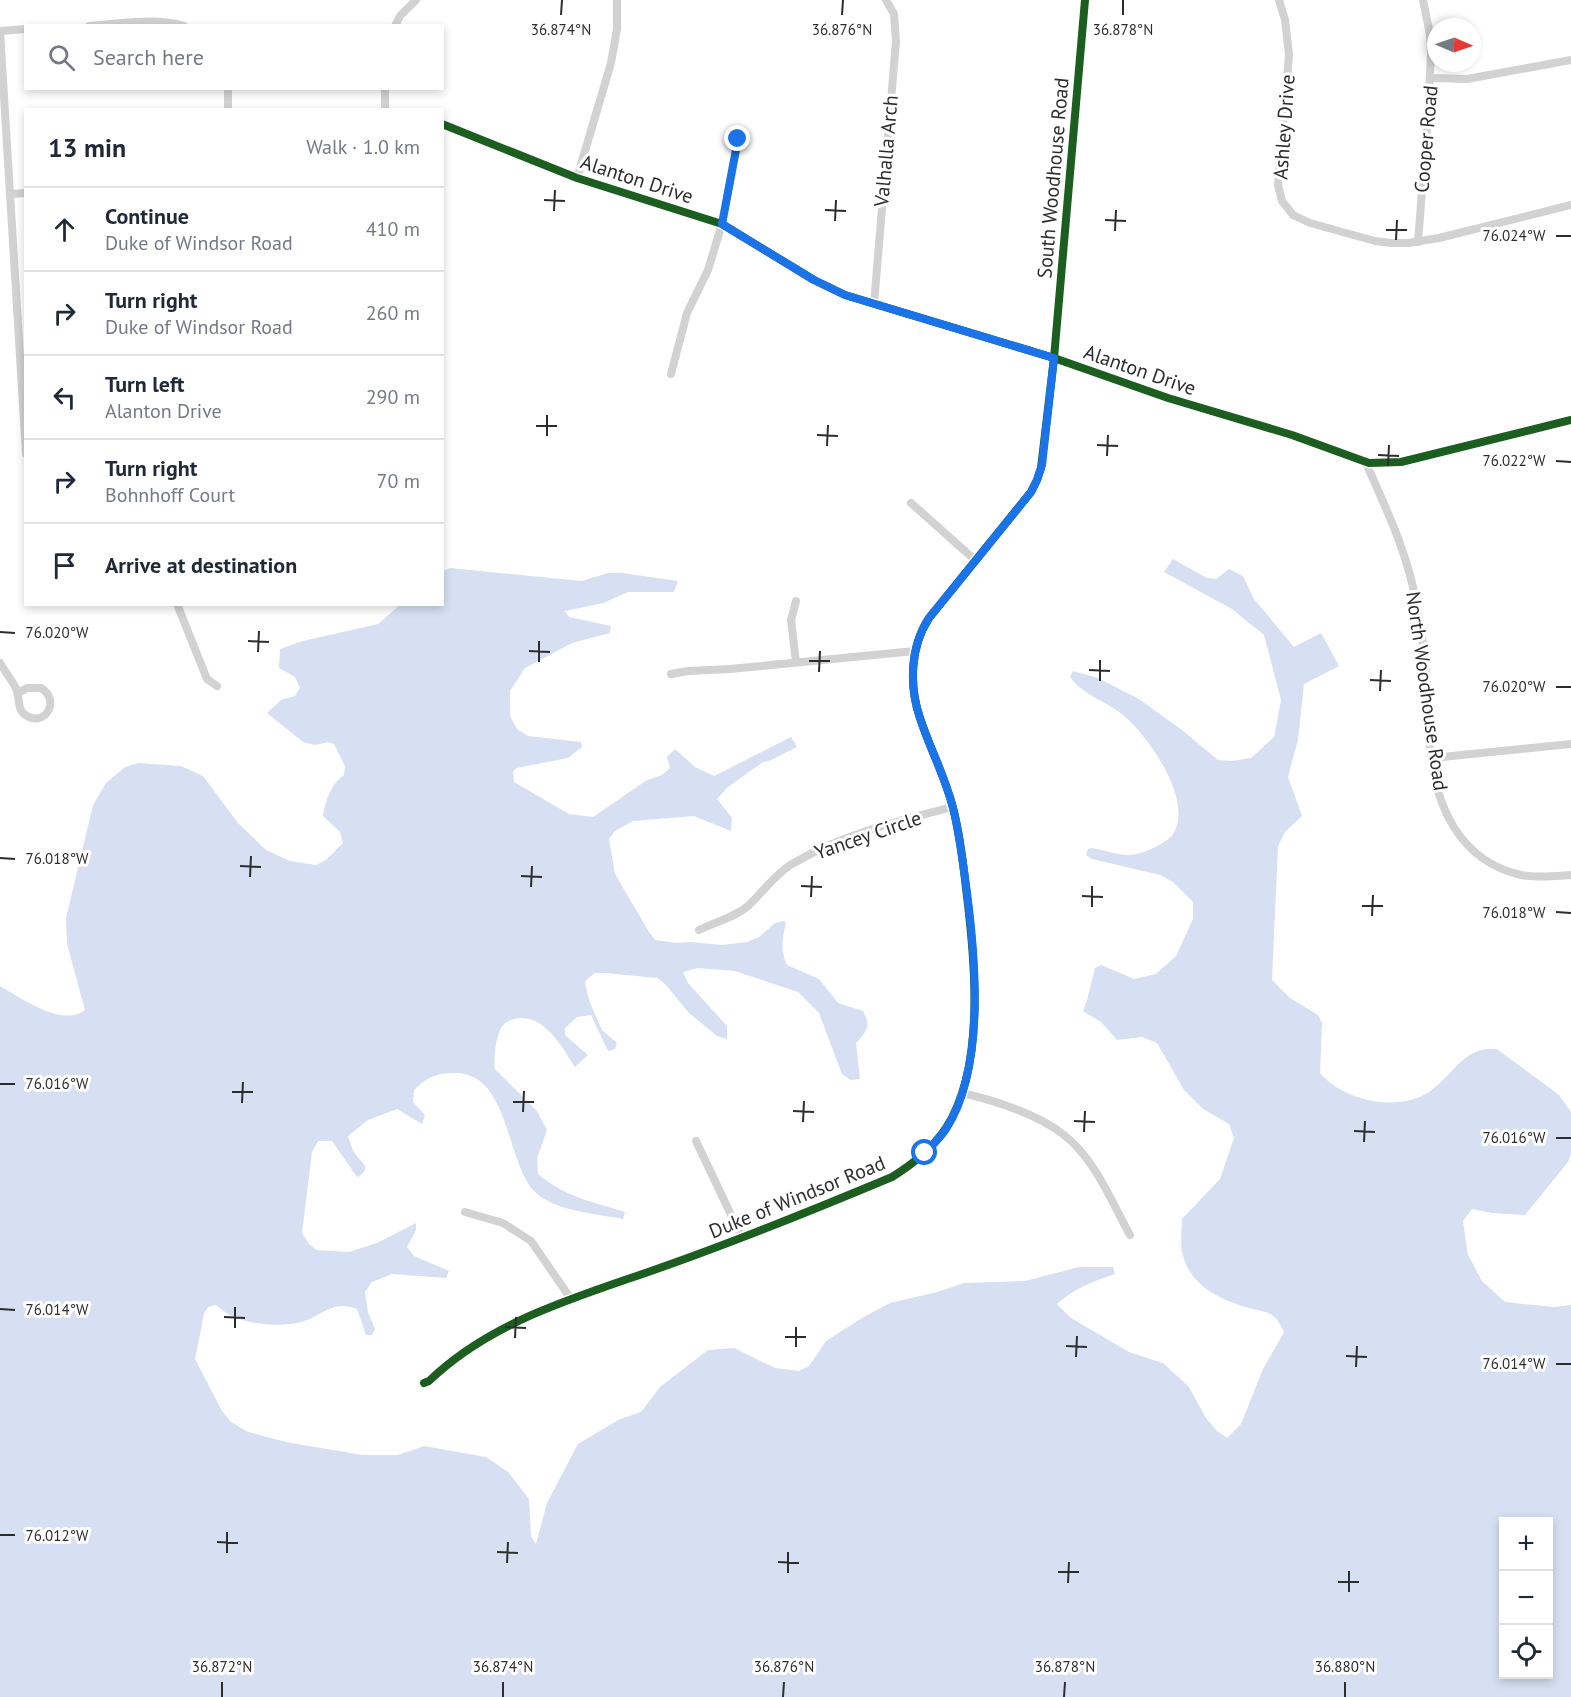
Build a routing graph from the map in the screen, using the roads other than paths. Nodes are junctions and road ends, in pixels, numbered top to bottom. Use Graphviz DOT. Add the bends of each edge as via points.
graph roads {
  1 [pos="416,0"];
  2 [pos="617,0"];
  3 [pos="886,0"];
  4 [pos="1085,0"];
  5 [pos="1279,0"];
  6 [pos="1424,0"];
  7 [pos="120,24"];
  8 [pos="175,24"];
  9 [pos="396,24"];
  10 [pos="24,29"];
  11 [pos="0,31"];
  12 [pos="1571,60"];
  13 [pos="1431,78"];
  14 [pos="228,90"];
  15 [pos="385,90"];
  16 [pos="228,108"];
  17 [pos="385,108"];
  18 [pos="444,125"];
  19 [pos="738,139"];
  20 [pos="577,178"];
  21 [pos="24,193"];
  22 [pos="10,194"];
  23 [pos="1571,205"];
  24 [pos="722,224"];
  25 [pos="1418,242"];
  26 [pos="874,304"];
  27 [pos="1054,358"];
  28 [pos="671,374"];
  29 [pos="1571,420"];
  30 [pos="24,422"];
  31 [pos="1365,461"];
  32 [pos="911,503"];
  33 [pos="975,560"];
  34 [pos="796,601"];
  35 [pos="178,606"];
  36 [pos="915,651"];
  37 [pos="796,662"];
  38 [pos="0,663"];
  39 [pos="671,674"];
  40 [pos="217,686"];
  41 [pos="18,693"];
  42 [pos="1571,744"];
  43 [pos="1431,758"];
  44 [pos="953,807"];
  45 [pos="1571,875"];
  46 [pos="699,930"];
  47 [pos="962,1093"];
  48 [pos="696,1141"];
  49 [pos="465,1212"];
  50 [pos="1130,1235"];
  51 [pos="742,1238"];
  52 [pos="571,1299"];
  53 [pos="424,1383"];
  1 -- 9 [label="street"];
  2 -- 20 [label="street" via="610,63"];
  3 -- 26 [label="street, Valhalla Arch" via="894,14 896,41"];
  4 -- 27 [label="street, South Woodhouse Road"];
  5 -- 25 [label="street, Ashley Drive" via="1288,56 1278,185 1282,201 1293,215 1310,223 1375,241"];
  6 -- 13 [label="street, Cooper Road"];
  7 -- 8 [label="street"];
  10 -- 11 [label="street"];
  11 -- 22 [label="street"];
  12 -- 13 [label="street" via="1467,79"];
  13 -- 25 [label="street, Cooper Road"];
  14 -- 16 [label="street"];
  15 -- 17 [label="street"];
  18 -- 20 [label="street, Alanton Drive"];
  19 -- 24 [label="street"];
  20 -- 24 [label="street, Alanton Drive"];
  21 -- 22 [label="street"];
  22 -- 30 [label="street"];
  23 -- 25 [label="street, Ashley Drive"];
  24 -- 26 [label="street, Alanton Drive" via="814,280"];
  24 -- 28 [label="street" via="708,270 687,313"];
  26 -- 27 [label="street, Alanton Drive"];
  27 -- 31 [label="street, Alanton Drive"];
  27 -- 33 [label="street, Duke of Windsor Road" via="1037,480"];
  29 -- 31 [label="street, Alanton Drive" via="1401,462"];
  31 -- 43 [label="street, North Woodhouse Road" via="1410,571 1427,682"];
  32 -- 33 [label="street"];
  33 -- 36 [label="street, Duke of Windsor Road" via="926,623"];
  34 -- 37 [label="street" via="791,620"];
  35 -- 40 [label="street" via="207,679"];
  36 -- 37 [label="street"];
  36 -- 44 [label="street, Duke of Windsor Road" via="917,708"];
  37 -- 39 [label="street"];
  38 -- 41 [label="street"];
  41 -- 41 [label="street" via="34,687 46,691 50,707 44,716 28,717 21,710"];
  42 -- 43 [label="street"];
  43 -- 45 [label="street, North Woodhouse Road" via="1444,808 1470,849 1521,875"];
  44 -- 46 [label="street, Yancey Circle" via="895,821 817,850 782,870 740,911"];
  44 -- 47 [label="street, Duke of Windsor Road" via="974,949 974,1022"];
  47 -- 50 [label="street" via="1002,1104 1065,1135 1095,1171"];
  47 -- 51 [label="street, Duke of Windsor Road" via="937,1141 904,1170"];
  48 -- 51 [label="street"];
  49 -- 52 [label="street" via="503,1223 531,1240"];
  51 -- 52 [label="street, Duke of Windsor Road"];
  52 -- 53 [label="street, Duke of Windsor Road" via="481,1341"];
}
